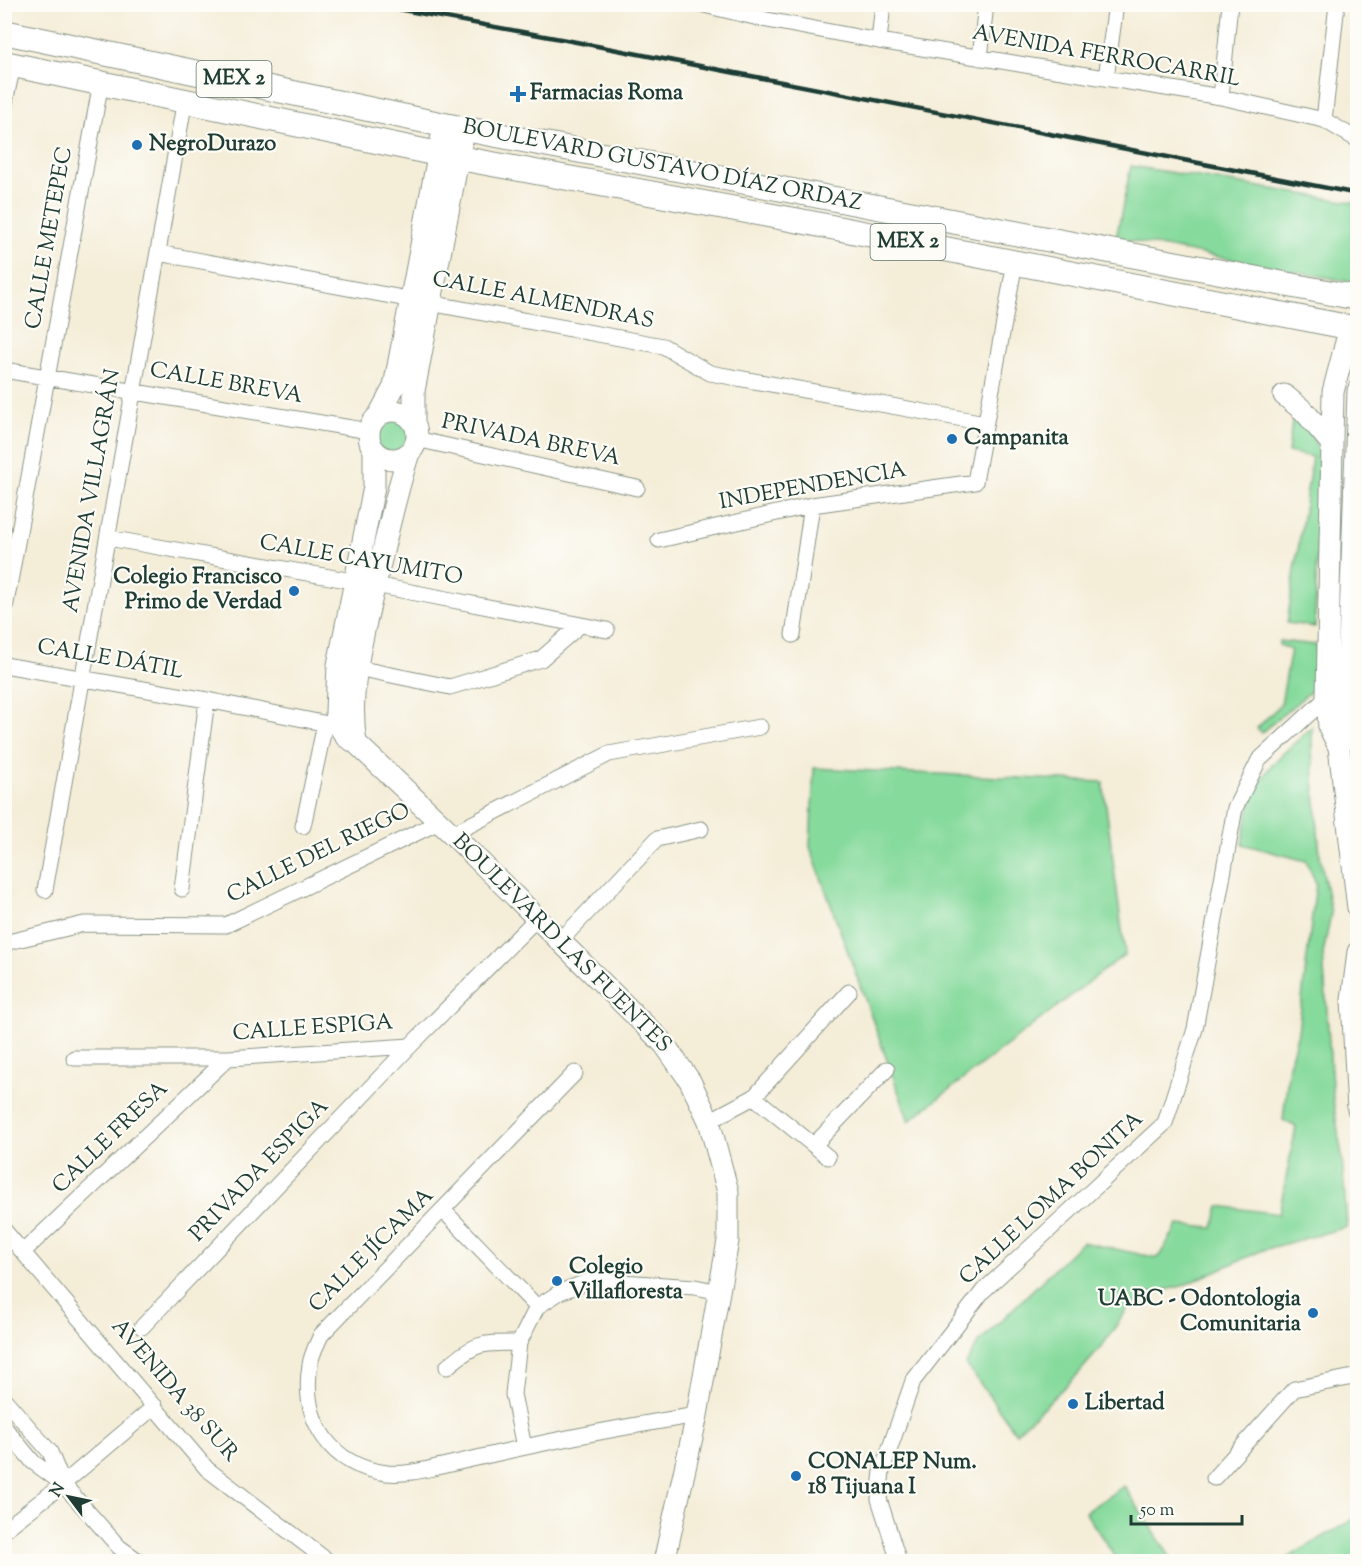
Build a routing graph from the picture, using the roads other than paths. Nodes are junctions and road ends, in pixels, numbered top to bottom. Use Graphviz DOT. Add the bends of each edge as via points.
graph roads {
  1 [pos="700,4"];
  2 [pos="769,4"];
  3 [pos="883,4"];
  4 [pos="986,4"];
  5 [pos="1116,4"];
  6 [pos="1230,4"];
  7 [pos="1337,4"];
  8 [pos="767,20"];
  9 [pos="4,32"];
  10 [pos="879,41"];
  11 [pos="980,58"];
  12 [pos="9,64"];
  13 [pos="1106,78"];
  14 [pos="101,82"];
  15 [pos="1221,97"];
  16 [pos="185,99"];
  17 [pos="4,107"];
  18 [pos="1324,120"];
  19 [pos="454,126"];
  20 [pos="1358,140"];
  21 [pos="448,156"];
  22 [pos="158,253"];
  23 [pos="1015,262"];
  24 [pos="1358,298"];
  25 [pos="419,301"];
  26 [pos="1354,328"];
  27 [pos="4,370"];
  28 [pos="48,377"];
  29 [pos="133,391"];
  30 [pos="1333,392"];
  31 [pos="1357,394"];
  32 [pos="1284,395"];
  33 [pos="985,423"];
  34 [pos="374,432"];
  35 [pos="413,439"];
  36 [pos="1331,443"];
  37 [pos="636,488"];
  38 [pos="812,505"];
  39 [pos="108,538"];
  40 [pos="659,540"];
  41 [pos="365,583"];
  42 [pos="4,614"];
  43 [pos="580,625"];
  44 [pos="607,630"];
  45 [pos="793,635"];
  46 [pos="4,665"];
  47 [pos="347,666"];
  48 [pos="83,678"];
  49 [pos="1348,678"];
  50 [pos="1327,697"];
  51 [pos="207,699"];
  52 [pos="760,727"];
  53 [pos="344,731"];
  54 [pos="1339,747"];
  55 [pos="303,826"];
  56 [pos="445,828"];
  57 [pos="701,830"];
  58 [pos="182,889"];
  59 [pos="45,890"];
  60 [pos="1358,909"];
  61 [pos="537,918"];
  62 [pos="560,941"];
  63 [pos="4,943"];
  64 [pos="1358,952"];
  65 [pos="849,992"];
  66 [pos="410,1046"];
  67 [pos="74,1058"];
  68 [pos="228,1058"];
  69 [pos="887,1069"];
  70 [pos="575,1073"];
  71 [pos="754,1097"];
  72 [pos="1358,1110"];
  73 [pos="709,1122"];
  74 [pos="814,1145"];
  75 [pos="828,1157"];
  76 [pos="444,1210"];
  77 [pos="4,1230"];
  78 [pos="24,1251"];
  79 [pos="720,1292"];
  80 [pos="537,1307"];
  81 [pos="142,1327"];
  82 [pos="519,1343"];
  83 [pos="447,1367"];
  84 [pos="1358,1376"];
  85 [pos="4,1399"];
  86 [pos="155,1406"];
  87 [pos="697,1415"];
  88 [pos="4,1428"];
  89 [pos="524,1447"];
  90 [pos="1214,1478"];
  91 [pos="63,1484"];
  92 [pos="4,1530"];
  93 [pos="140,1562"];
  94 [pos="329,1562"];
  95 [pos="664,1562"];
  96 [pos="899,1562"];
  1 -- 8 [label="street, AVENIDA FERROCARRIL"];
  2 -- 8 [label="street"];
  3 -- 10 [label="street"];
  4 -- 11 [label="street"];
  5 -- 13 [label="street"];
  6 -- 15 [label="street"];
  7 -- 18 [label="street"];
  8 -- 10 [label="street, AVENIDA FERROCARRIL"];
  9 -- 19 [label="main road, BOULEVARD GUSTAVO DÍAZ ORDAZ / MEX 2"];
  10 -- 11 [label="street, AVENIDA FERROCARRIL"];
  11 -- 13 [label="street, AVENIDA FERROCARRIL"];
  12 -- 14 [label="main road, BOULEVARD GUSTAVO DÍAZ ORDAZ / MEX 2"];
  12 -- 17 [label="street"];
  13 -- 15 [label="street, AVENIDA FERROCARRIL"];
  14 -- 16 [label="main road, BOULEVARD GUSTAVO DÍAZ ORDAZ / MEX 2"];
  14 -- 28 [label="street, CALLE METEPEC"];
  15 -- 18 [label="street, AVENIDA FERROCARRIL"];
  16 -- 21 [label="main road, BOULEVARD GUSTAVO DÍAZ ORDAZ / MEX 2"];
  16 -- 22 [label="street, AVENIDA VILLAGRÁN"];
  18 -- 20 [label="street, AVENIDA FERROCARRIL"];
  19 -- 21 [label="street"];
  19 -- 24 [label="main road, BOULEVARD GUSTAVO DÍAZ ORDAZ / MEX 2"];
  21 -- 23 [label="main road, BOULEVARD GUSTAVO DÍAZ ORDAZ / MEX 2"];
  21 -- 25 [label="street"];
  22 -- 25 [label="street, CALLE ALMENDRAS"];
  22 -- 29 [label="street, AVENIDA VILLAGRÁN"];
  23 -- 26 [label="main road, BOULEVARD GUSTAVO DÍAZ ORDAZ / MEX 2"];
  23 -- 33 [label="street"];
  25 -- 33 [label="street, CALLE ALMENDRAS" via="663,346 710,373"];
  25 -- 34 [label="street" via="394,387"];
  25 -- 35 [label="street"];
  26 -- 30 [label="street"];
  27 -- 28 [label="street, CALLE BREVA"];
  28 -- 29 [label="street, CALLE BREVA"];
  28 -- 42 [label="street, CALLE METEPEC"];
  29 -- 34 [label="street, CALLE BREVA"];
  29 -- 39 [label="street, AVENIDA VILLAGRÁN"];
  30 -- 31 [label="street"];
  30 -- 36 [label="street"];
  31 -- 49 [label="street"];
  32 -- 36 [label="street" via="1304,411"];
  33 -- 38 [label="street, INDEPENDENCIA" via="975,482"];
  34 -- 35 [label="street" via="380,456 395,459"];
  34 -- 35 [label="street" via="387,412 402,413"];
  34 -- 41 [label="street" via="374,487"];
  35 -- 37 [label="street, PRIVADA BREVA"];
  35 -- 41 [label="street"];
  36 -- 50 [label="street"];
  38 -- 40 [label="street, INDEPENDENCIA"];
  38 -- 45 [label="street"];
  39 -- 41 [label="street, CALLE CAYUMITO"];
  39 -- 48 [label="street, AVENIDA VILLAGRÁN"];
  41 -- 43 [label="street, CALLE CAYUMITO"];
  41 -- 47 [label="street"];
  43 -- 44 [label="street, CALLE CAYUMITO"];
  43 -- 47 [label="street" via="541,659 450,687"];
  46 -- 48 [label="street, CALLE DÁTIL"];
  47 -- 53 [label="street" via="336,712"];
  48 -- 51 [label="street, CALLE DÁTIL"];
  48 -- 59 [label="street, AVENIDA VILLAGRÁN"];
  49 -- 50 [label="street, CALLE LOMA BONITA"];
  49 -- 54 [label="street" via="1348,727"];
  50 -- 54 [label="street" via="1329,727"];
  50 -- 96 [label="street, CALLE LOMA BONITA" via="1259,760 1235,808 1195,1029 1165,1123 983,1291 912,1381 882,1471 879,1499"];
  51 -- 53 [label="street, CALLE DÁTIL"];
  51 -- 58 [label="street, CALLE DÁTIL"];
  52 -- 56 [label="street, CALLE DEL RIEGO" via="609,754"];
  53 -- 55 [label="street"];
  53 -- 56 [label="street, BOULEVARD LAS FUENTES"];
  54 -- 60 [label="street"];
  56 -- 61 [label="street, BOULEVARD LAS FUENTES"];
  56 -- 63 [label="street, CALLE DEL RIEGO" via="226,925 84,924"];
  57 -- 62 [label="street" via="657,839"];
  61 -- 62 [label="street, BOULEVARD LAS FUENTES"];
  61 -- 66 [label="street, CALLE ESPIGA"];
  62 -- 73 [label="street, BOULEVARD LAS FUENTES" via="664,1044 690,1081"];
  64 -- 72 [label="street" via="1352,1000"];
  65 -- 71 [label="street"];
  66 -- 68 [label="street, CALLE ESPIGA"];
  66 -- 81 [label="street, PRIVADA ESPIGA"];
  67 -- 68 [label="street, CALLE ESPIGA"];
  68 -- 78 [label="street, CALLE FRESA"];
  69 -- 74 [label="street"];
  70 -- 76 [label="street, CALLE JÍCAMA"];
  71 -- 73 [label="street"];
  71 -- 74 [label="street"];
  73 -- 79 [label="street, BOULEVARD LAS FUENTES" via="728,1192 728,1241"];
  74 -- 75 [label="street"];
  76 -- 80 [label="street"];
  76 -- 89 [label="street, CALLE JÍCAMA" via="321,1335 310,1363 308,1394 312,1417 324,1439 341,1455 363,1467 388,1473 412,1472"];
  77 -- 78 [label="street, AVENIDA 38 SUR"];
  78 -- 86 [label="street, AVENIDA 38 SUR"];
  79 -- 80 [label="street" via="592,1280 560,1292"];
  79 -- 87 [label="street, BOULEVARD LAS FUENTES"];
  80 -- 82 [label="street"];
  82 -- 83 [label="street" via="486,1343 468,1349"];
  82 -- 89 [label="street" via="513,1394"];
  84 -- 90 [label="street" via="1294,1389"];
  85 -- 91 [label="street" via="50,1452"];
  86 -- 91 [label="street"];
  86 -- 94 [label="street, AVENIDA 38 SUR" via="207,1469"];
  87 -- 89 [label="street, CALLE JÍCAMA"];
  87 -- 95 [label="street, BOULEVARD LAS FUENTES"];
  88 -- 91 [label="street" via="33,1462"];
  91 -- 92 [label="street"];
  91 -- 93 [label="street" via="119,1547"];
}
